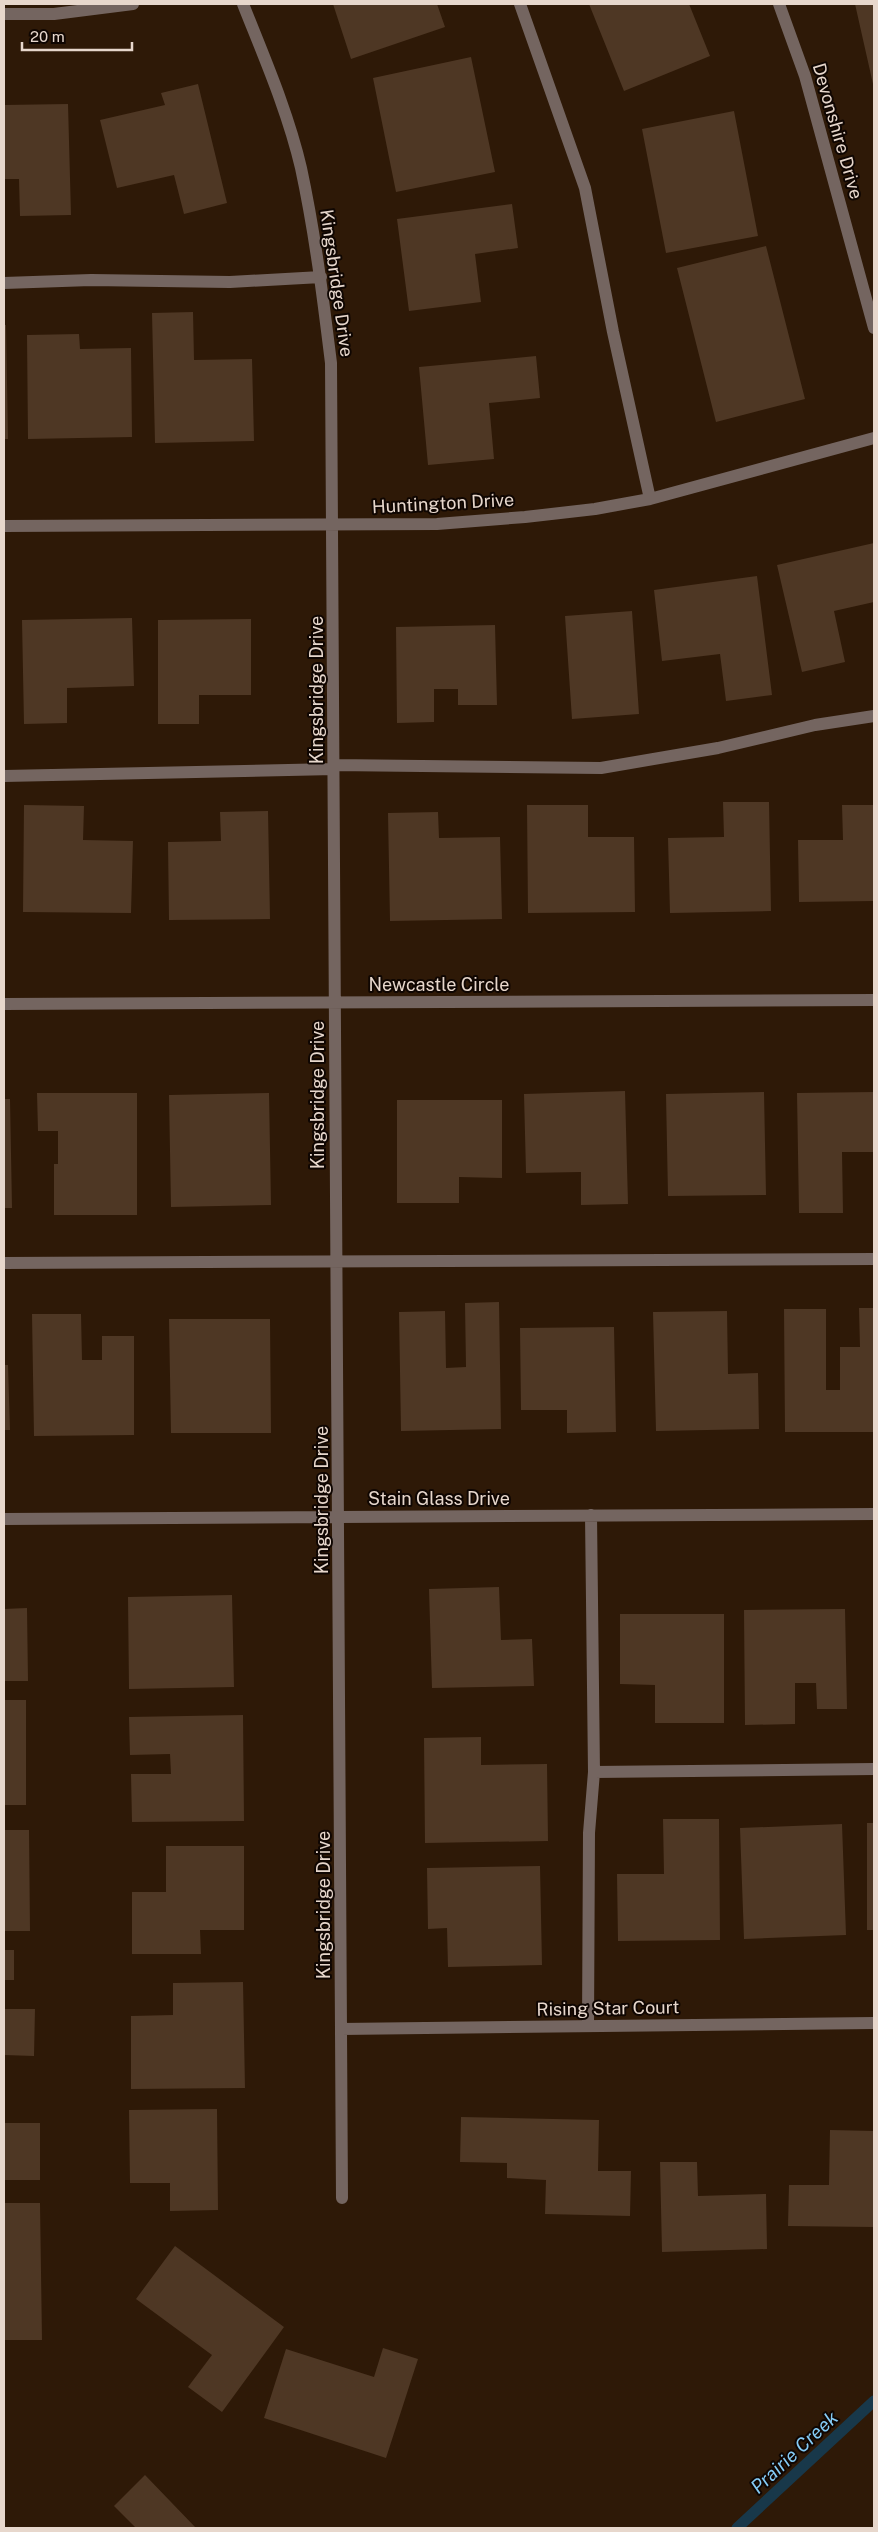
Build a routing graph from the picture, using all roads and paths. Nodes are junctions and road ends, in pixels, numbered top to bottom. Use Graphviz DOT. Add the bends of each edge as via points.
graph roads {
  1 [pos="133,4"];
  2 [pos="243,4"];
  3 [pos="520,4"];
  4 [pos="779,4"];
  5 [pos="4,14"];
  6 [pos="321,277"];
  7 [pos="4,283"];
  8 [pos="874,328"];
  9 [pos="874,438"];
  10 [pos="650,498"];
  11 [pos="333,524"];
  12 [pos="4,526"];
  13 [pos="874,716"];
  14 [pos="334,767"];
  15 [pos="4,776"];
  16 [pos="874,1000"];
  17 [pos="334,1002"];
  18 [pos="4,1004"];
  19 [pos="874,1259"];
  20 [pos="336,1260"];
  21 [pos="4,1263"];
  22 [pos="874,1514"];
  23 [pos="591,1515"];
  24 [pos="338,1516"];
  25 [pos="4,1519"];
  26 [pos="874,1769"];
  27 [pos="594,1772"];
  28 [pos="874,2023"];
  29 [pos="588,2026"];
  30 [pos="341,2029"];
  31 [pos="342,2198"];
  1 -- 5 [label="street" via="54,14"];
  2 -- 6 [label="street, Kingsbridge Drive" via="275,84 300,167"];
  3 -- 10 [label="street" via="585,188"];
  4 -- 8 [label="street, Devonshire Drive" via="805,76"];
  6 -- 7 [label="street" via="230,282 91,280"];
  6 -- 11 [label="street, Kingsbridge Drive" via="331,363"];
  9 -- 10 [label="street, Huntington Drive"];
  10 -- 11 [label="street, Huntington Drive" via="595,509 526,517 437,524"];
  11 -- 12 [label="street, Huntington Drive"];
  11 -- 14 [label="street, Kingsbridge Drive"];
  13 -- 14 [label="street" via="602,768"];
  14 -- 15 [label="street"];
  14 -- 17 [label="street, Kingsbridge Drive"];
  16 -- 17 [label="street, Newcastle Circle"];
  17 -- 18 [label="street, Newcastle Circle"];
  17 -- 20 [label="street, Kingsbridge Drive"];
  19 -- 20 [label="street"];
  20 -- 21 [label="street"];
  20 -- 24 [label="street, Kingsbridge Drive"];
  22 -- 23 [label="street, Stain Glass Drive"];
  23 -- 24 [label="street, Stain Glass Drive"];
  23 -- 27 [label="street"];
  24 -- 25 [label="street, Stain Glass Drive"];
  24 -- 30 [label="street, Kingsbridge Drive"];
  26 -- 27 [label="street"];
  27 -- 29 [label="street" via="589,1833"];
  28 -- 29 [label="street, Rising Star Court"];
  29 -- 30 [label="street, Rising Star Court"];
  30 -- 31 [label="street, Kingsbridge Drive"];
}
